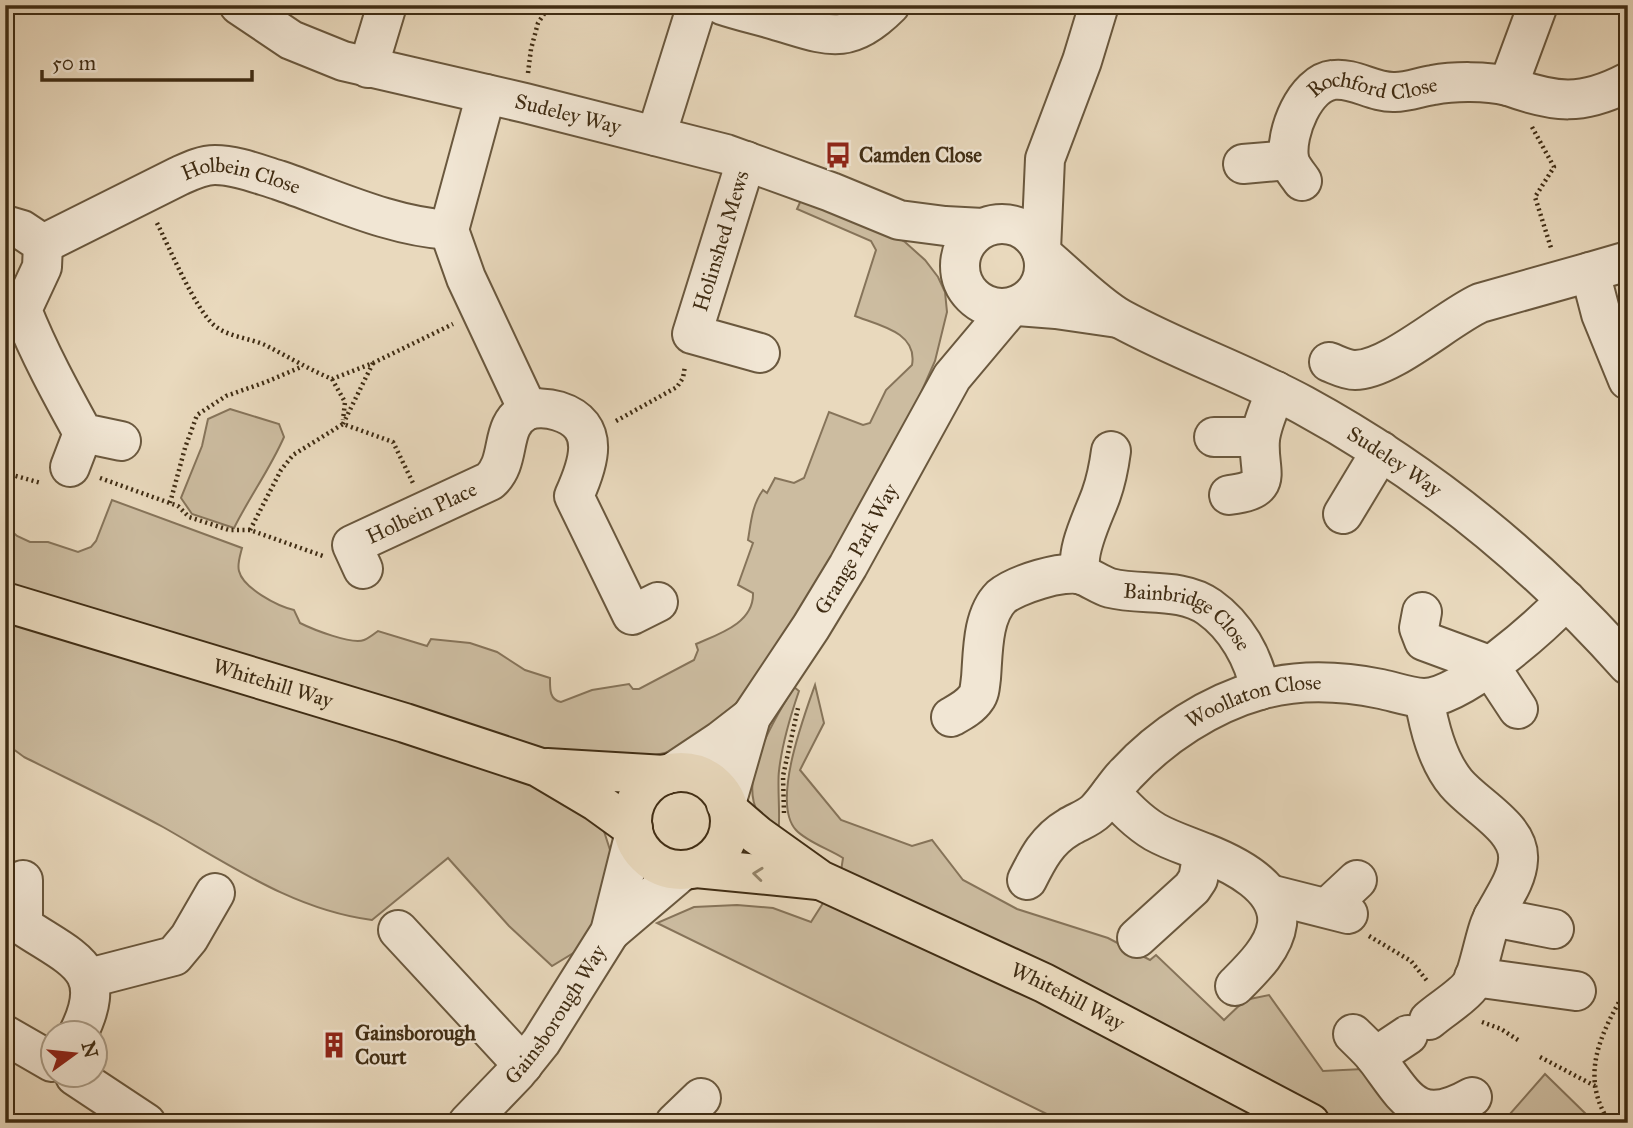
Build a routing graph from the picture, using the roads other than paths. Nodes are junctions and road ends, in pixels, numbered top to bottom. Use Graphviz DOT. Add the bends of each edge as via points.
graph roads {
  1 [pos="239,5"];
  2 [pos="387,5"];
  3 [pos="697,5"];
  4 [pos="722,5"];
  5 [pos="890,5"];
  6 [pos="1099,5"];
  7 [pos="1538,5"];
  8 [pos="368,68"];
  9 [pos="1628,82"];
  10 [pos="1518,89"];
  11 [pos="486,94"];
  12 [pos="656,136"];
  13 [pos="1045,159"];
  14 [pos="746,161"];
  15 [pos="1243,164"];
  16 [pos="899,220"];
  17 [pos="5,225"];
  18 [pos="986,227"];
  19 [pos="449,230"];
  20 [pos="43,244"];
  21 [pos="1042,252"];
  22 [pos="1628,261"];
  23 [pos="1575,276"];
  24 [pos="963,281"];
  25 [pos="1013,307"];
  26 [pos="1118,318"];
  27 [pos="760,353"];
  28 [pos="1329,362"];
  29 [pos="951,377"];
  30 [pos="1628,380"];
  31 [pos="1276,391"];
  32 [pos="528,410"];
  33 [pos="1214,437"];
  34 [pos="1261,437"];
  35 [pos="121,442"];
  36 [pos="1111,451"];
  37 [pos="1381,451"];
  38 [pos="1229,495"];
  39 [pos="1343,514"];
  40 [pos="349,556"];
  41 [pos="1082,575"];
  42 [pos="1566,600"];
  43 [pos="5,602"];
  44 [pos="1422,612"];
  45 [pos="633,615"];
  46 [pos="1628,665"];
  47 [pos="1489,666"];
  48 [pos="1260,690"];
  49 [pos="1424,698"];
  50 [pos="965,707"];
  51 [pos="1518,709"];
  52 [pos="751,717"];
  53 [pos="538,767"];
  54 [pos="668,774"];
  55 [pos="1102,803"];
  56 [pos="728,807"];
  57 [pos="633,832"];
  58 [pos="1203,853"];
  59 [pos="690,869"];
  60 [pos="23,880"];
  61 [pos="820,880"];
  62 [pos="1027,880"];
  63 [pos="215,893"];
  64 [pos="1269,894"];
  65 [pos="1344,900"];
  66 [pos="1493,917"];
  67 [pos="1554,929"];
  68 [pos="398,930"];
  69 [pos="14,932"];
  70 [pos="610,932"];
  71 [pos="1137,938"];
  72 [pos="89,978"];
  73 [pos="1472,981"];
  74 [pos="1235,986"];
  75 [pos="1576,991"];
  76 [pos="84,1020"];
  77 [pos="5,1035"];
  78 [pos="38,1054"];
  79 [pos="523,1065"];
  80 [pos="96,1090"];
  81 [pos="1472,1097"];
  82 [pos="146,1123"];
  83 [pos="468,1123"];
  84 [pos="1310,1123"];
  1 -- 8 [label="street, Sudeley Way" via="291,40"];
  2 -- 8 [label="street"];
  3 -- 12 [label="street"];
  4 -- 5 [label="street" via="818,34 850,33"];
  6 -- 13 [label="street"];
  7 -- 10 [label="street"];
  8 -- 11 [label="street, Sudeley Way"];
  9 -- 10 [label="street, Rochford Close" via="1570,100"];
  10 -- 15 [label="street, Rochford Close" via="1498,83 1452,83 1385,92 1331,80 1308,95 1290,136 1295,171"];
  11 -- 12 [label="street, Sudeley Way"];
  11 -- 19 [label="street"];
  12 -- 14 [label="street, Sudeley Way"];
  13 -- 18 [label="street"];
  13 -- 21 [label="street"];
  14 -- 16 [label="street, Sudeley Way"];
  14 -- 27 [label="street, Holinshed Mews" via="692,334"];
  16 -- 18 [label="street, Sudeley Way"];
  16 -- 24 [label="street, Sudeley Way"];
  17 -- 20 [label="street"];
  18 -- 21 [label="street" via="1004,223 1020,227"];
  18 -- 24 [label="street" via="971,237 962,251 959,267"];
  19 -- 20 [label="street, Holbein Close" via="419,228 256,173 216,165 202,166"];
  19 -- 32 [label="street"];
  20 -- 35 [label="street" via="42,267 22,310 76,450"];
  21 -- 25 [label="street" via="1044,271 1039,286 1029,299"];
  21 -- 26 [label="street, Sudeley Way"];
  22 -- 23 [label="street"];
  23 -- 28 [label="street" via="1480,303 1458,298 1411,346 1366,369"];
  23 -- 30 [label="street" via="1601,314"];
  24 -- 25 [label="street" via="971,295 984,304"];
  24 -- 29 [label="street, Grange Park Way"];
  25 -- 26 [label="street, Sudeley Way"];
  25 -- 29 [label="street, Grange Park Way"];
  26 -- 31 [label="street, Sudeley Way"];
  29 -- 52 [label="street, Grange Park Way" via="842,576"];
  31 -- 34 [label="street"];
  31 -- 37 [label="street, Sudeley Way"];
  32 -- 40 [label="street, Holbein Place" via="514,422 505,460 490,481 427,510"];
  32 -- 45 [label="street" via="561,411 573,417 588,437 587,463 574,496"];
  33 -- 34 [label="street"];
  34 -- 38 [label="street" via="1261,484"];
  36 -- 41 [label="street" via="1102,493 1082,547"];
  37 -- 39 [label="street"];
  37 -- 42 [label="street, Sudeley Way" via="1465,512"];
  41 -- 48 [label="street, Bainbridge Close" via="1110,588 1175,595 1207,605 1243,645 1256,668"];
  41 -- 50 [label="street, Bainbridge Close" via="1035,580 1002,597 991,611"];
  42 -- 46 [label="street, Sudeley Way"];
  42 -- 47 [label="street, Woollaton Close"];
  43 -- 53 [label="main road, Whitehill Way"];
  44 -- 47 [label="street" via="1419,628 1424,641"];
  47 -- 49 [label="street, Woollaton Close" via="1462,684"];
  47 -- 51 [label="street"];
  48 -- 49 [label="street, Woollaton Close" via="1307,682 1343,683"];
  48 -- 55 [label="street, Woollaton Close" via="1219,706 1170,735 1125,774"];
  49 -- 66 [label="street" via="1433,736 1456,783 1509,832 1517,846 1515,874"];
  52 -- 54 [label="street, Grange Park Way"];
  52 -- 56 [label="street, Grange Park Way"];
  53 -- 54 [label="main road, Whitehill Way"];
  53 -- 57 [label="main road, Whitehill Way" via="597,802"];
  54 -- 56 [label="main road" via="687,772 708,780"];
  54 -- 57 [label="main road" via="646,787 637,799"];
  55 -- 58 [label="street"];
  55 -- 62 [label="street" via="1053,837"];
  56 -- 59 [label="main road" via="728,833 722,848 711,860"];
  56 -- 61 [label="main road, Whitehill Way" via="757,835"];
  57 -- 59 [label="main road" via="653,862"];
  57 -- 70 [label="street, Gainsborough Way"];
  58 -- 64 [label="street" via="1232,866"];
  58 -- 71 [label="street" via="1192,888"];
  61 -- 59 [label="main road, Whitehill Way, one-way"];
  59 -- 70 [label="street, Gainsborough Way"];
  60 -- 69 [label="street"];
  61 -- 84 [label="main road, Whitehill Way" via="1044,983"];
  63 -- 72 [label="street" via="174,956"];
  64 -- 65 [label="street"];
  64 -- 74 [label="street" via="1276,914 1274,934 1260,960"];
  66 -- 67 [label="street"];
  66 -- 73 [label="street"];
  68 -- 79 [label="street"];
  69 -- 72 [label="street" via="66,954"];
  70 -- 79 [label="street, Gainsborough Way"];
  72 -- 76 [label="street" via="90,1006"];
  73 -- 75 [label="street"];
  73 -- 81 [label="street" via="1418,1027 1364,1046 1403,1097 1424,1110 1447,1111"];
  77 -- 78 [label="street"];
  79 -- 83 [label="street, Gainsborough Way"];
  80 -- 82 [label="street"];
}
